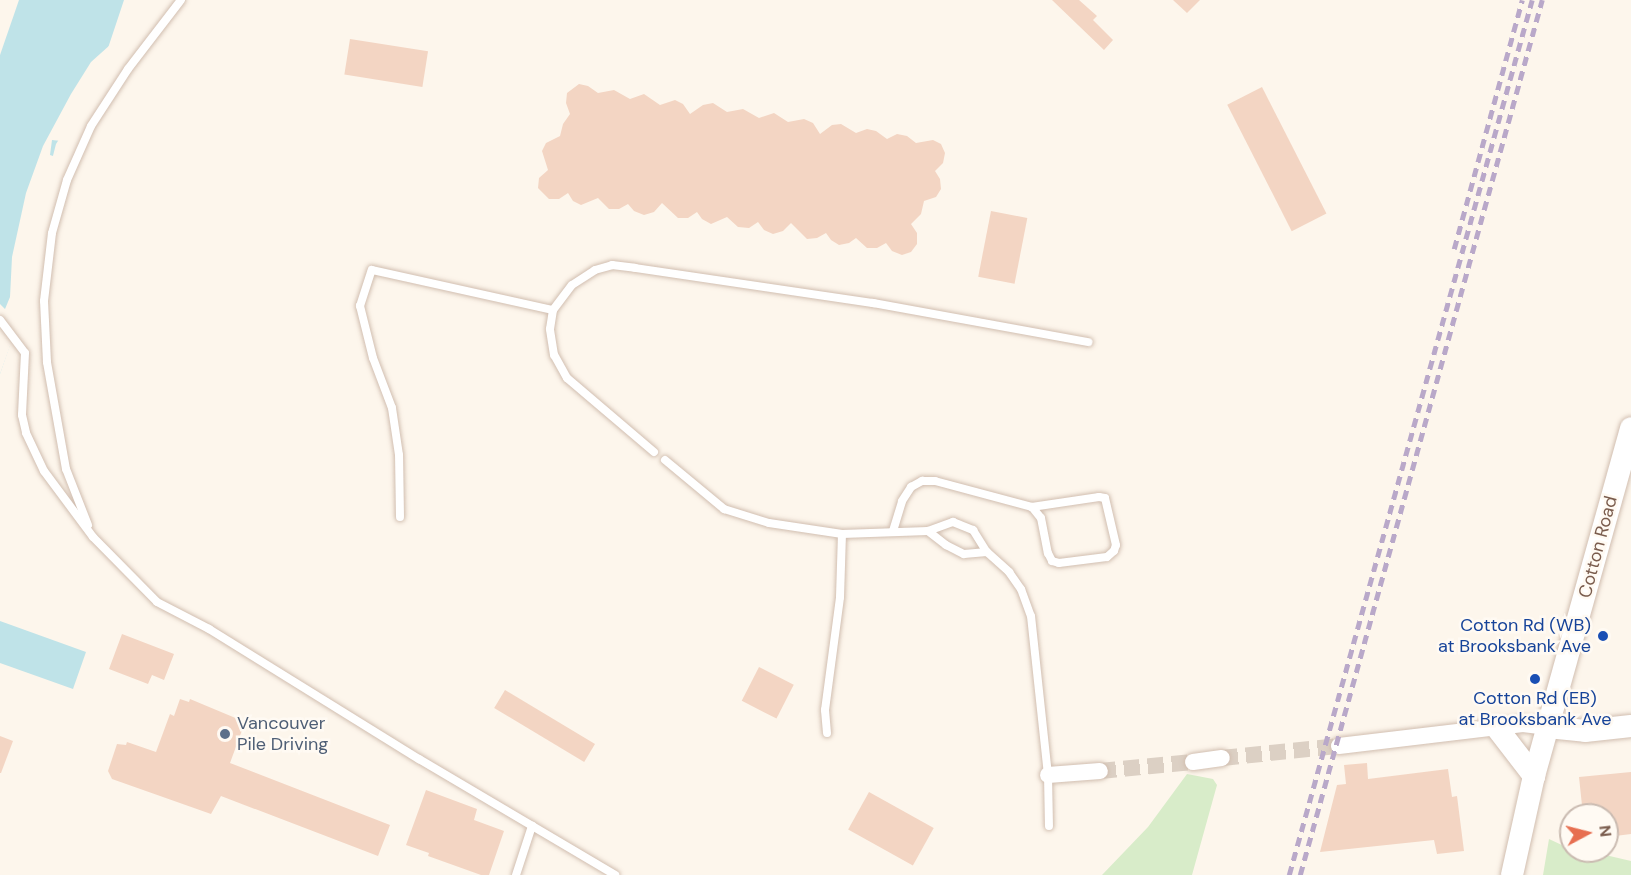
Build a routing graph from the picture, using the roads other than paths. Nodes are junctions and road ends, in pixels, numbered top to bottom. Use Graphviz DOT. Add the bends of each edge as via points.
graph roads {
  1 [pos="181,0"];
  2 [pos="553,310"];
  3 [pos="0,320"];
  4 [pos="1088,342"];
  5 [pos="1631,428"];
  6 [pos="654,452"];
  7 [pos="664,460"];
  8 [pos="1032,507"];
  9 [pos="400,517"];
  10 [pos="893,531"];
  11 [pos="928,531"];
  12 [pos="842,534"];
  13 [pos="93,537"];
  14 [pos="987,552"];
  15 [pos="1631,726"];
  16 [pos="1548,727"];
  17 [pos="1497,728"];
  18 [pos="827,733"];
  19 [pos="1339,746"];
  20 [pos="1222,759"];
  21 [pos="1193,762"];
  22 [pos="1100,771"];
  23 [pos="1048,775"];
  24 [pos="1534,776"];
  25 [pos="532,826"];
  26 [pos="1049,826"];
  27 [pos="516,875"];
  28 [pos="615,875"];
  29 [pos="1512,875"];
  1 -- 13 [label="lane" via="128,69 91,126 67,180 52,233 44,301 47,362 66,469"];
  2 -- 4 [label="lane" via="572,285 595,270 612,265 873,303"];
  2 -- 6 [label="lane" via="550,329 554,355 567,378"];
  2 -- 9 [label="lane" via="372,270 360,306 373,358 392,408 399,455"];
  3 -- 13 [label="lane" via="25,353 21,398 26,433 44,471"];
  5 -- 16 [label="main road, Cotton Road"];
  7 -- 12 [label="lane" via="724,509 769,523"];
  8 -- 8 [label="lane" via="1041,518 1052,561 1107,557 1114,552 1116,545 1106,498"];
  8 -- 10 [label="lane" via="922,481 911,487 902,501"];
  10 -- 11 [label="lane"];
  10 -- 12 [label="lane"];
  11 -- 14 [label="lane" via="964,554"];
  11 -- 14 [label="lane" via="953,522 973,530"];
  12 -- 18 [label="lane" via="840,597 825,710"];
  13 -- 25 [label="lane" via="157,602"];
  14 -- 23 [label="lane" via="1021,589 1031,616"];
  15 -- 16 [label="main road" via="1577,731"];
  16 -- 17 [label="street" via="1523,724"];
  16 -- 24 [label="main road, Cotton Road"];
  17 -- 19 [label="street"];
  17 -- 24 [label="main road"];
  20 -- 21 [label="street"];
  22 -- 23 [label="street"];
  23 -- 26 [label="lane"];
  24 -- 29 [label="main road, Cotton Road"];
  25 -- 27 [label="lane"];
  25 -- 28 [label="lane"];
}
